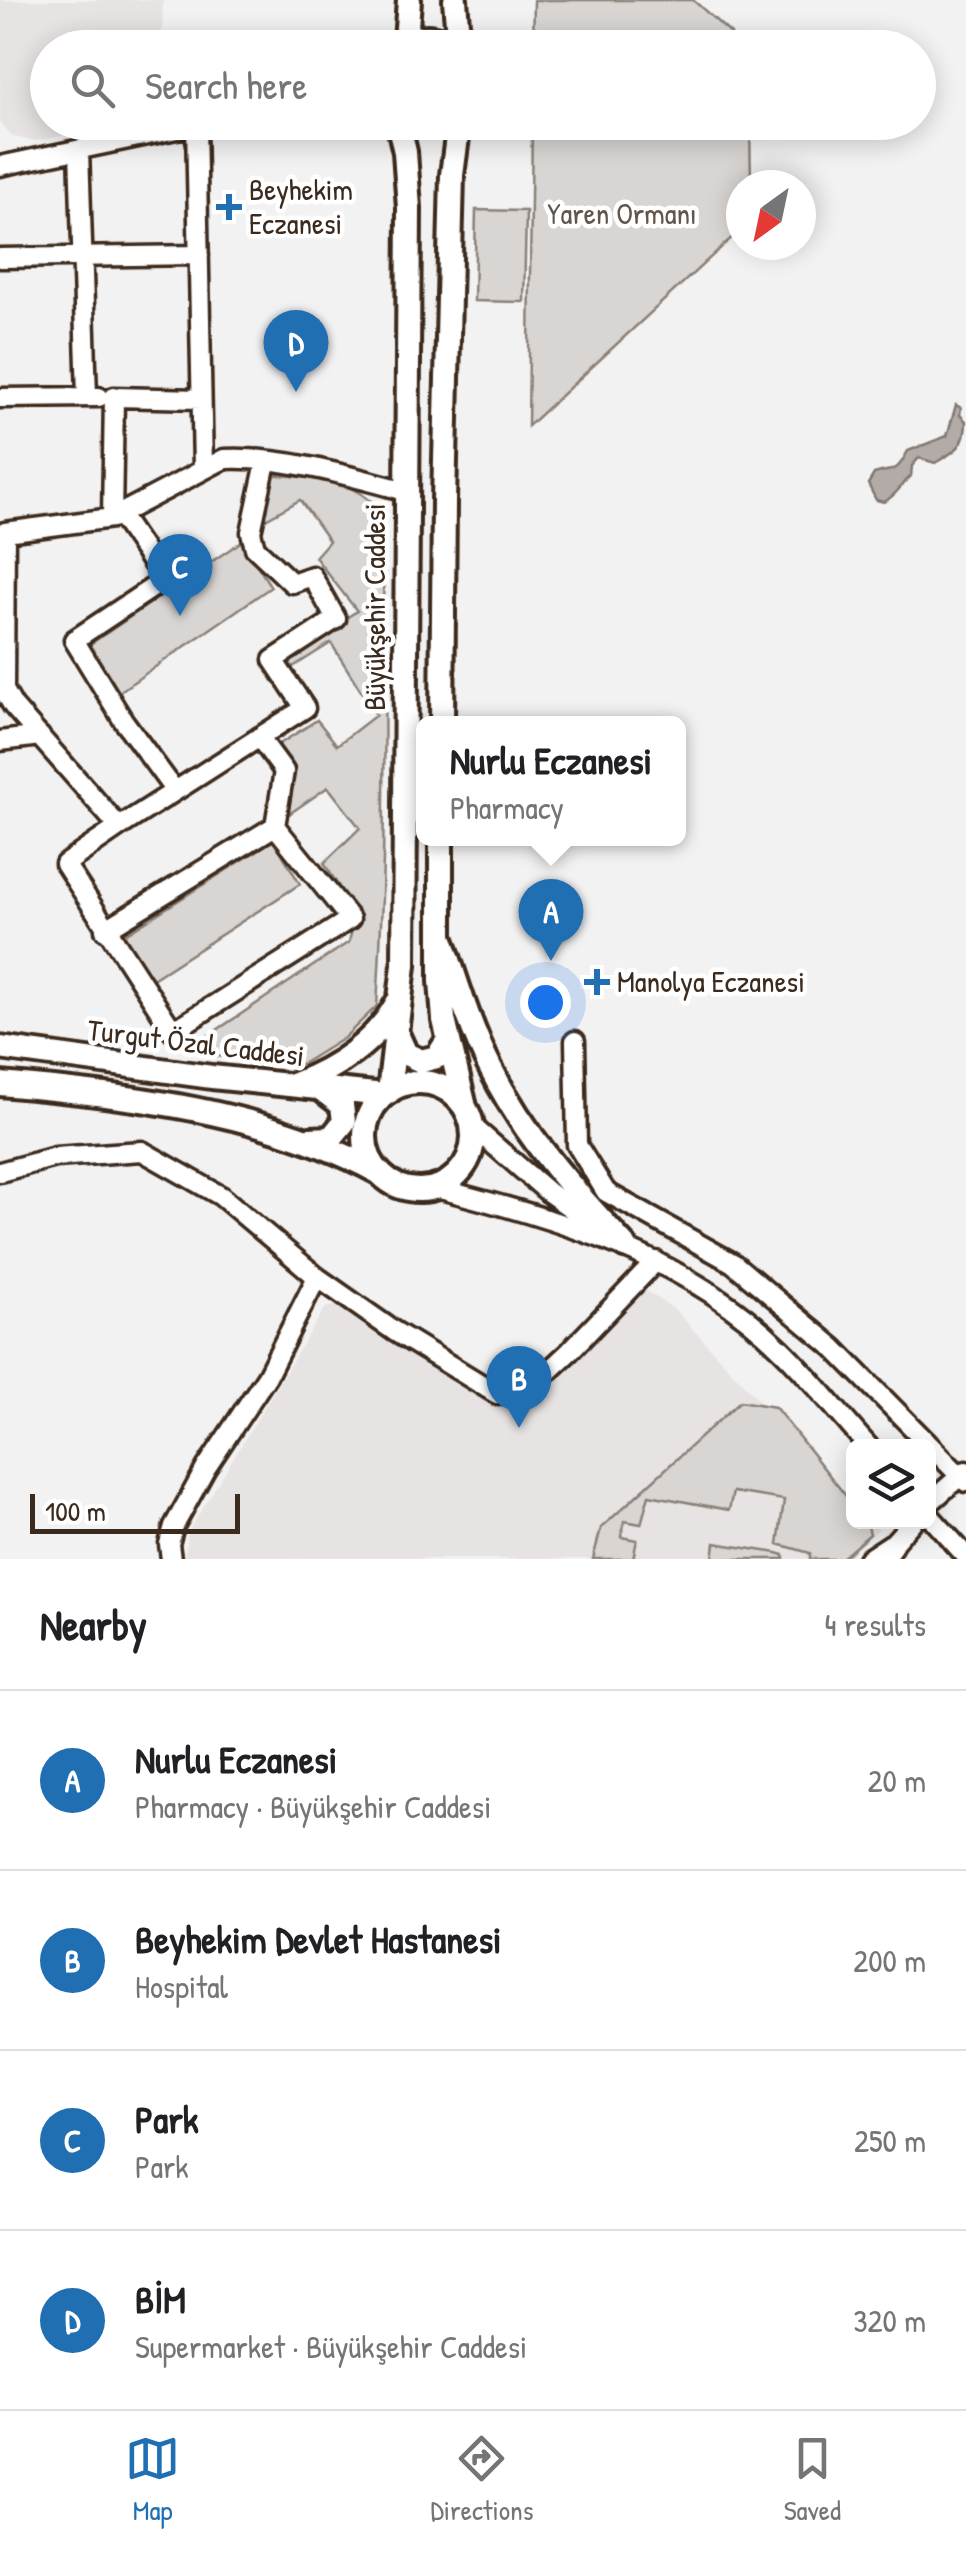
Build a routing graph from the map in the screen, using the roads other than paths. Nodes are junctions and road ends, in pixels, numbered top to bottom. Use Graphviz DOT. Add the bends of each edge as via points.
graph roads {
  1 [pos="409,0"];
  2 [pos="456,0"];
  3 [pos="404,30"];
  4 [pos="457,30"];
  5 [pos="124,140"];
  6 [pos="201,140"];
  7 [pos="402,140"];
  8 [pos="457,140"];
  9 [pos="79,150"];
  10 [pos="0,166"];
  11 [pos="198,256"];
  12 [pos="0,258"];
  13 [pos="82,258"];
  14 [pos="114,397"];
  15 [pos="0,398"];
  16 [pos="87,398"];
  17 [pos="201,399"];
  18 [pos="266,462"];
  19 [pos="203,468"];
  20 [pos="406,491"];
  21 [pos="115,516"];
  22 [pos="2,532"];
  23 [pos="442,716"];
  24 [pos="40,736"];
  25 [pos="258,737"];
  26 [pos="0,741"];
  27 [pos="175,791"];
  28 [pos="275,826"];
  29 [pos="119,827"];
  30 [pos="441,846"];
  31 [pos="106,930"];
  32 [pos="440,936"];
  33 [pos="401,995"];
  34 [pos="397,1034"];
  35 [pos="448,1040"];
  36 [pos="576,1040"];
  37 [pos="0,1048"];
  38 [pos="0,1084"];
  39 [pos="290,1086"];
  40 [pos="322,1089"];
  41 [pos="387,1093"];
  42 [pos="469,1117"];
  43 [pos="306,1139"];
  44 [pos="0,1172"];
  45 [pos="380,1173"];
  46 [pos="436,1188"];
  47 [pos="625,1246"];
  48 [pos="656,1261"];
  49 [pos="317,1277"];
  50 [pos="862,1439"];
  51 [pos="964,1476"];
  52 [pos="936,1498"];
  53 [pos="936,1523"];
  54 [pos="907,1529"];
  55 [pos="891,1551"];
  56 [pos="966,1556"];
  57 [pos="172,1559"];
  58 [pos="868,1559"];
  1 -- 3 [label="main road"];
  2 -- 4 [label="main road"];
  5 -- 9 [label="street"];
  6 -- 11 [label="street"];
  7 -- 20 [label="main road, Büyükşehir Caddesi" via="409,208"];
  8 -- 23 [label="main road"];
  9 -- 10 [label="street"];
  9 -- 13 [label="street"];
  11 -- 13 [label="street"];
  11 -- 17 [label="street"];
  12 -- 13 [label="street"];
  13 -- 16 [label="street"];
  14 -- 16 [label="street"];
  14 -- 17 [label="street"];
  14 -- 21 [label="street"];
  15 -- 16 [label="street"];
  17 -- 19 [label="street"];
  18 -- 19 [label="street" via="224,459"];
  18 -- 20 [label="street"];
  18 -- 25 [label="street" via="251,532 255,548 292,583 312,576 336,618 272,660 306,708"];
  19 -- 21 [label="street"];
  20 -- 33 [label="main road, Büyükşehir Caddesi"];
  21 -- 22 [label="street"];
  21 -- 27 [label="street" via="164,580 74,640"];
  22 -- 24 [label="street" via="4,690"];
  24 -- 26 [label="street"];
  24 -- 29 [label="street"];
  25 -- 27 [label="street"];
  25 -- 28 [label="street" via="284,771"];
  27 -- 29 [label="street"];
  28 -- 31 [label="street"];
  28 -- 31 [label="street" via="350,919 173,1031"];
  29 -- 31 [label="street" via="64,864"];
  30 -- 32 [label="main road"];
  32 -- 35 [label="main road"];
  32 -- 47 [label="main road" via="477,1041 517,1116"];
  33 -- 34 [label="main road, Büyükşehir Caddesi"];
  33 -- 39 [label="main road" via="364,1043"];
  34 -- 35 [label="main road" via="406,1054 422,1061 437,1056"];
  34 -- 41 [label="main road, Büyükşehir Caddesi"];
  35 -- 42 [label="main road"];
  36 -- 51 [label="street" via="578,1145 606,1192 734,1263 834,1348"];
  37 -- 39 [label="main road, Turgut Özal Caddesi"];
  38 -- 43 [label="main road" via="199,1110"];
  39 -- 40 [label="main road, Turgut Özal Caddesi"];
  40 -- 41 [label="main road, Turgut Özal Caddesi"];
  40 -- 43 [label="main road" via="342,1105 344,1122 331,1138"];
  41 -- 42 [label="main road" via="428,1083 453,1094"];
  41 -- 45 [label="main road" via="365,1133"];
  42 -- 46 [label="main road" via="473,1143 464,1167"];
  42 -- 47 [label="street" via="548,1192"];
  43 -- 45 [label="main road"];
  44 -- 49 [label="street" via="55,1157 142,1151 220,1196"];
  45 -- 46 [label="main road" via="410,1190"];
  46 -- 47 [label="street"];
  47 -- 48 [label="street"];
  48 -- 49 [label="street" via="526,1392 498,1394"];
  48 -- 50 [label="street" via="780,1347"];
  49 -- 57 [label="street" via="267,1376 174,1526"];
  51 -- 52 [label="street"];
  53 -- 56 [label="street"];
  54 -- 55 [label="street"];
  55 -- 58 [label="street"];
}
